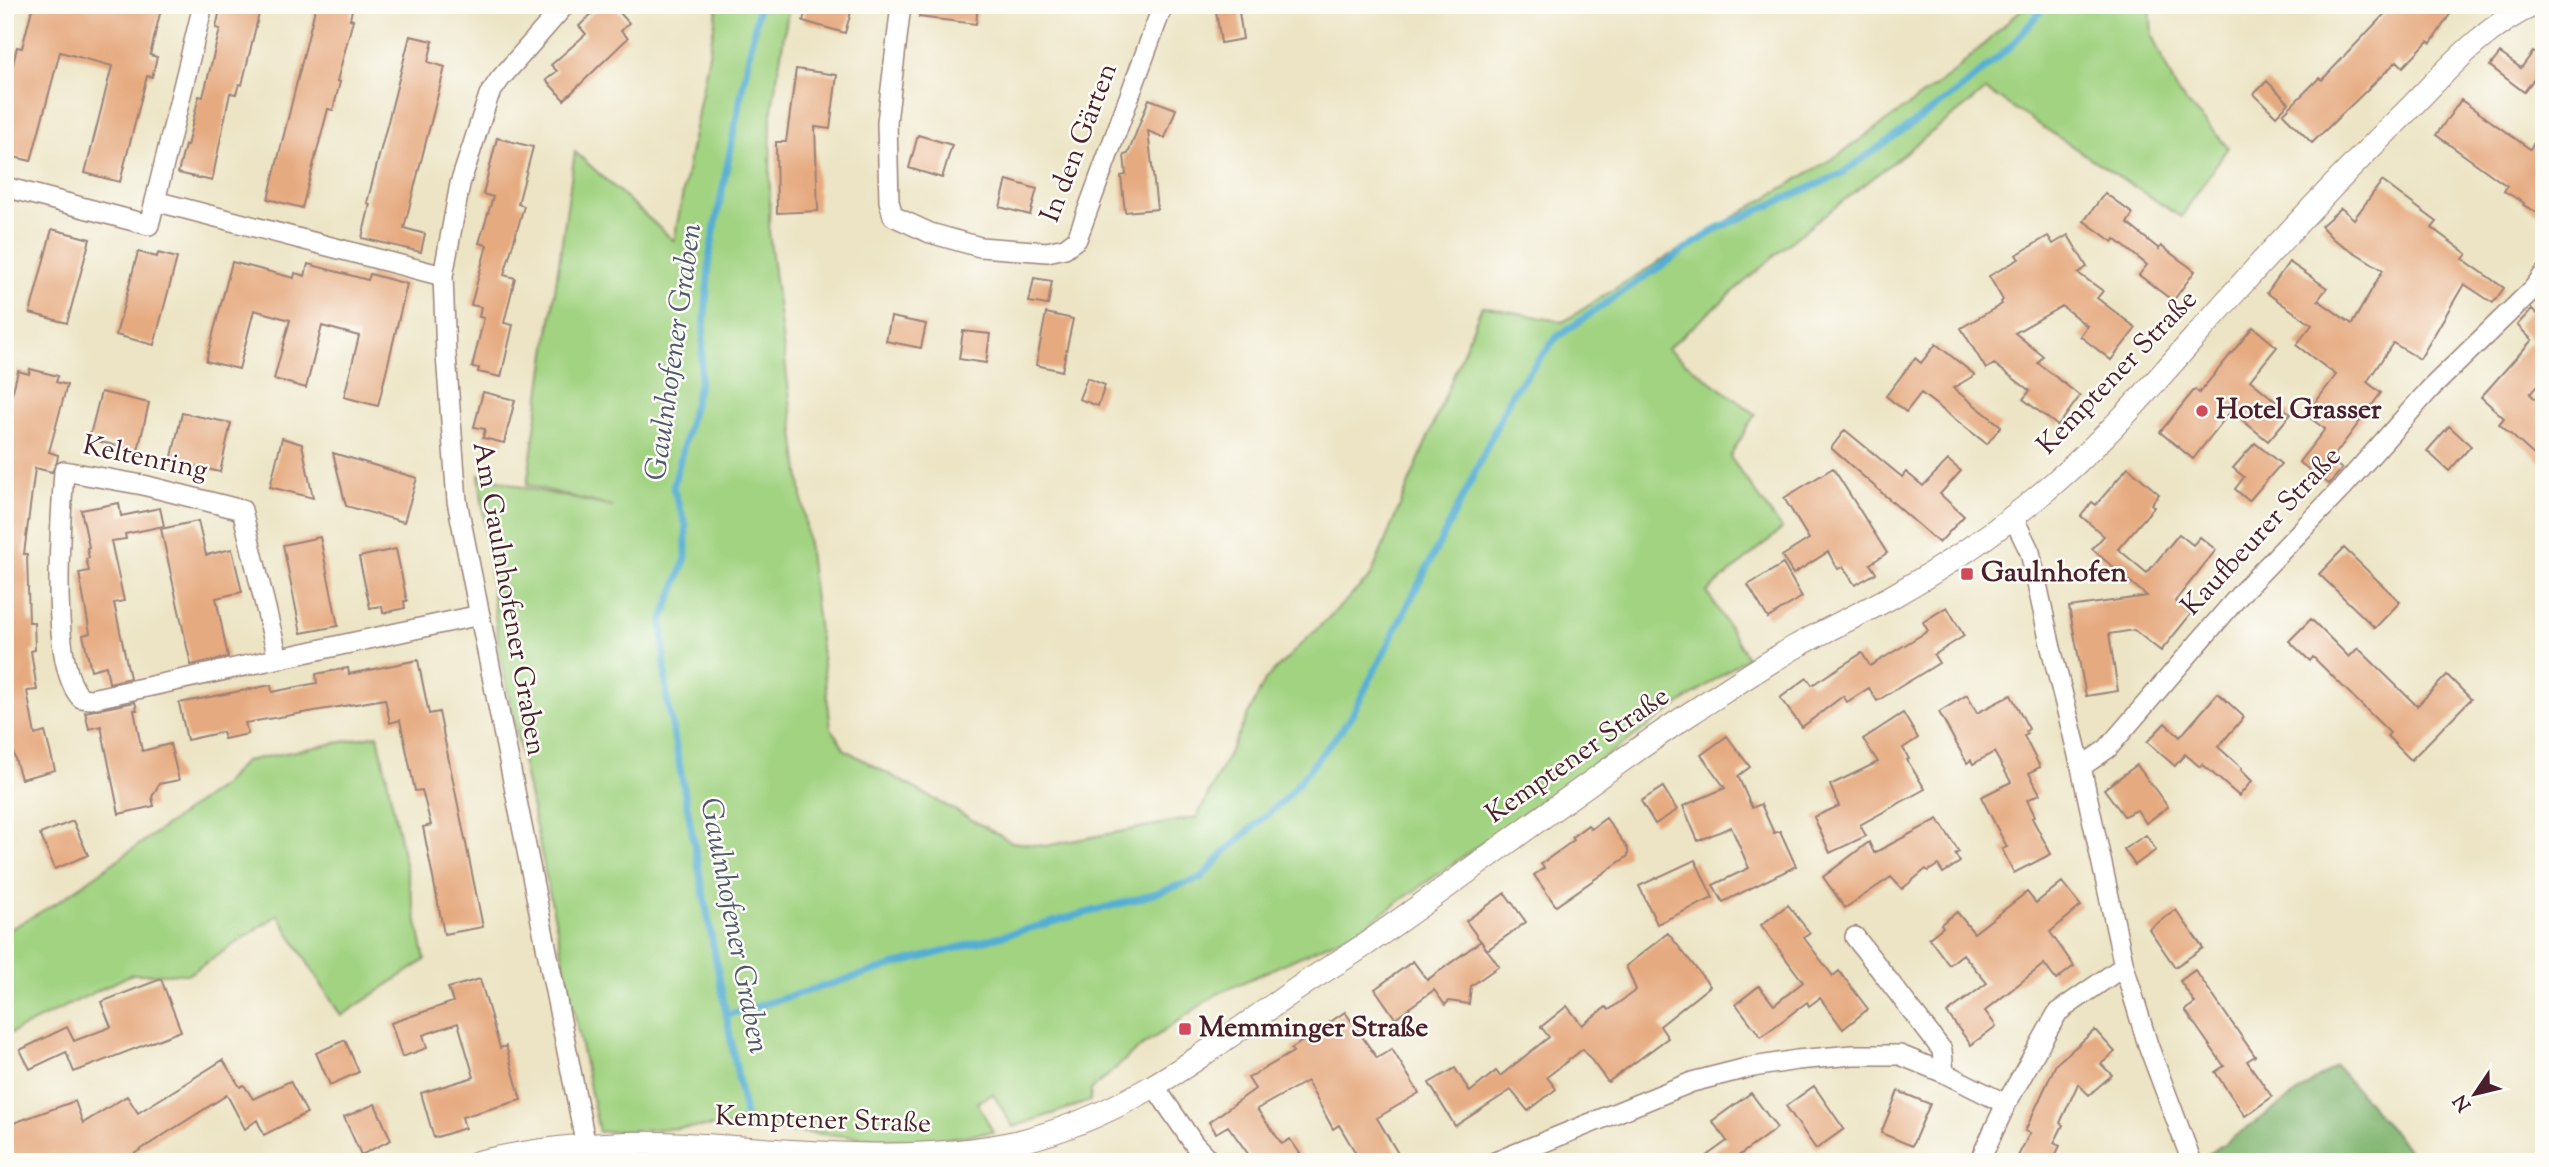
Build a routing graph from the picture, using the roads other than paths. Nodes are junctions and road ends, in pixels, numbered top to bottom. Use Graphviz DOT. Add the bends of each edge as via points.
graph roads {
  1 [pos="203,5"];
  2 [pos="565,5"];
  3 [pos="901,5"];
  4 [pos="1163,5"];
  5 [pos="2533,5"];
  6 [pos="5,187"];
  7 [pos="155,201"];
  8 [pos="2544,274"];
  9 [pos="443,276"];
  10 [pos="2013,517"];
  11 [pos="480,615"];
  12 [pos="278,658"];
  13 [pos="2081,767"];
  14 [pos="1855,937"];
  15 [pos="2124,966"];
  16 [pos="1944,1073"];
  17 [pos="1155,1087"];
  18 [pos="2006,1104"];
  19 [pos="586,1146"];
  20 [pos="479,1162"];
  21 [pos="1211,1162"];
  22 [pos="1495,1162"];
  23 [pos="1979,1162"];
  24 [pos="2192,1162"];
  1 -- 7 [label="street"];
  2 -- 9 [label="street, Am Gaulnhofener Graben" via="489,95 460,184"];
  3 -- 4 [label="street, In den Gärten" via="887,122 893,216 930,233 980,247 1047,252 1077,239"];
  5 -- 10 [label="street, Kemptener Straße" via="2498,26 2436,82 2270,253 2112,430"];
  6 -- 7 [label="street" via="149,225"];
  7 -- 9 [label="street"];
  8 -- 13 [label="street, Kaufbeurer Straße" via="2244,590 2107,749"];
  9 -- 11 [label="street, Am Gaulnhofener Graben" via="457,501"];
  10 -- 13 [label="street" via="2030,552"];
  10 -- 17 [label="street, Kemptener Straße" via="1936,571 1796,647 1690,713 1377,937"];
  11 -- 12 [label="street, Keltenring"];
  11 -- 19 [label="street, Am Gaulnhofener Graben"];
  12 -- 12 [label="street, Keltenring" via="242,510 64,471 58,578 62,638 73,690 81,698"];
  13 -- 15 [label="street"];
  14 -- 16 [label="street" via="1942,1050"];
  15 -- 18 [label="street" via="2058,1012"];
  15 -- 24 [label="street"];
  16 -- 18 [label="street"];
  16 -- 22 [label="street" via="1900,1055 1853,1055 1747,1068 1692,1082"];
  17 -- 19 [label="street, Kemptener Straße" via="1055,1132 943,1155 848,1156 663,1144"];
  17 -- 21 [label="street"];
  18 -- 23 [label="street"];
  19 -- 20 [label="street, Kemptener Straße"];
}
